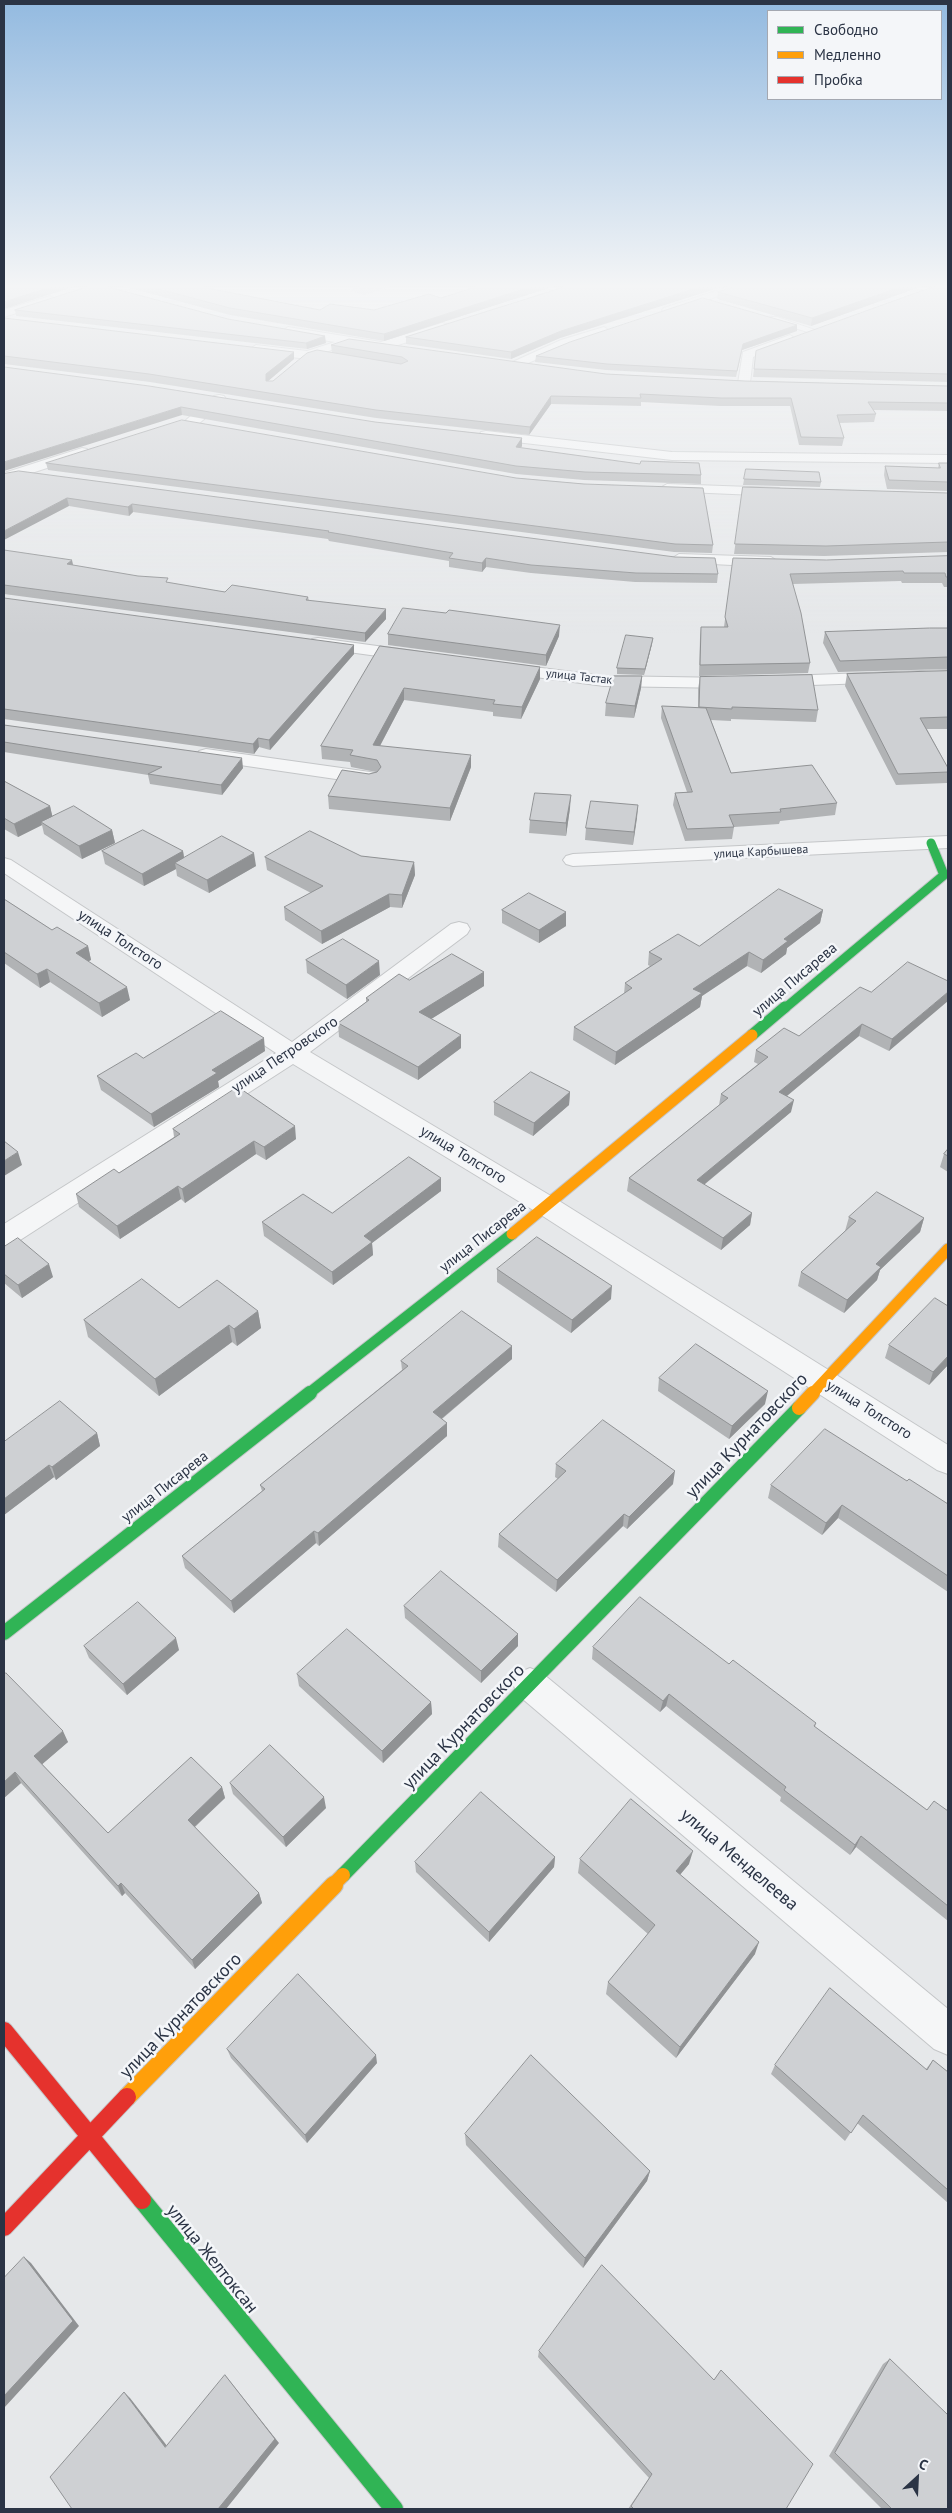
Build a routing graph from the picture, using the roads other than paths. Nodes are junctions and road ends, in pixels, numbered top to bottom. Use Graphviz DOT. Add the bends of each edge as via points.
graph roads {
  1 [pos="222,401"];
  2 [pos="210,426"];
  3 [pos="474,434"];
  4 [pos="98,447"];
  5 [pos="948,459"];
  6 [pos="8,473"];
  7 [pos="56,478"];
  8 [pos="653,488"];
  9 [pos="790,492"];
  10 [pos="664,558"];
  11 [pos="786,562"];
  12 [pos="299,640"];
  13 [pos="427,658"];
  14 [pos="486,666"];
  15 [pos="948,675"];
  16 [pos="192,753"];
  17 [pos="370,778"];
  18 [pos="940,842"];
  19 [pos="573,860"];
  20 [pos="4,864"];
  21 [pos="946,876"];
  22 [pos="459,929"];
  23 [pos="293,1053"];
  24 [pos="547,1206"];
  25 [pos="4,1236"];
  26 [pos="948,1249"];
  27 [pos="824,1382"];
  28 [pos="948,1461"];
  29 [pos="4,1633"];
  30 [pos="530,1684"];
  31 [pos="4,2030"];
  32 [pos="948,2035"];
  33 [pos="89,2136"];
  34 [pos="4,2227"];
  35 [pos="394,2509"];
  1 -- 2 [label="street" via="182,423"];
  3 -- 5 [label="street" via="672,456"];
  4 -- 6 [label="street"];
  6 -- 7 [label="street"];
  8 -- 9 [label="street"];
  10 -- 11 [label="street"];
  12 -- 13 [label="street"];
  14 -- 15 [label="street, улица Тастак" via="604,681 730,683"];
  16 -- 17 [label="street"];
  18 -- 19 [label="street, улица Карбышева"];
  18 -- 21 [label="street, улица Писарева"];
  20 -- 23 [label="street, улица Толстого"];
  21 -- 24 [label="street, улица Писарева"];
  22 -- 23 [label="street, улица Петровского"];
  23 -- 24 [label="street, улица Толстого"];
  23 -- 25 [label="street, улица Петровского"];
  24 -- 27 [label="street, улица Толстого"];
  24 -- 29 [label="street, улица Писарева"];
  26 -- 27 [label="street, улица Курнатовского"];
  27 -- 28 [label="street, улица Толстого"];
  27 -- 30 [label="street, улица Курнатовского"];
  30 -- 32 [label="street, улица Менделеева"];
  30 -- 33 [label="street, улица Курнатовского"];
  31 -- 33 [label="street, улица Желтоксан"];
  33 -- 34 [label="street, улица Курнатовского"];
  33 -- 35 [label="street, улица Желтоксан"];
}
